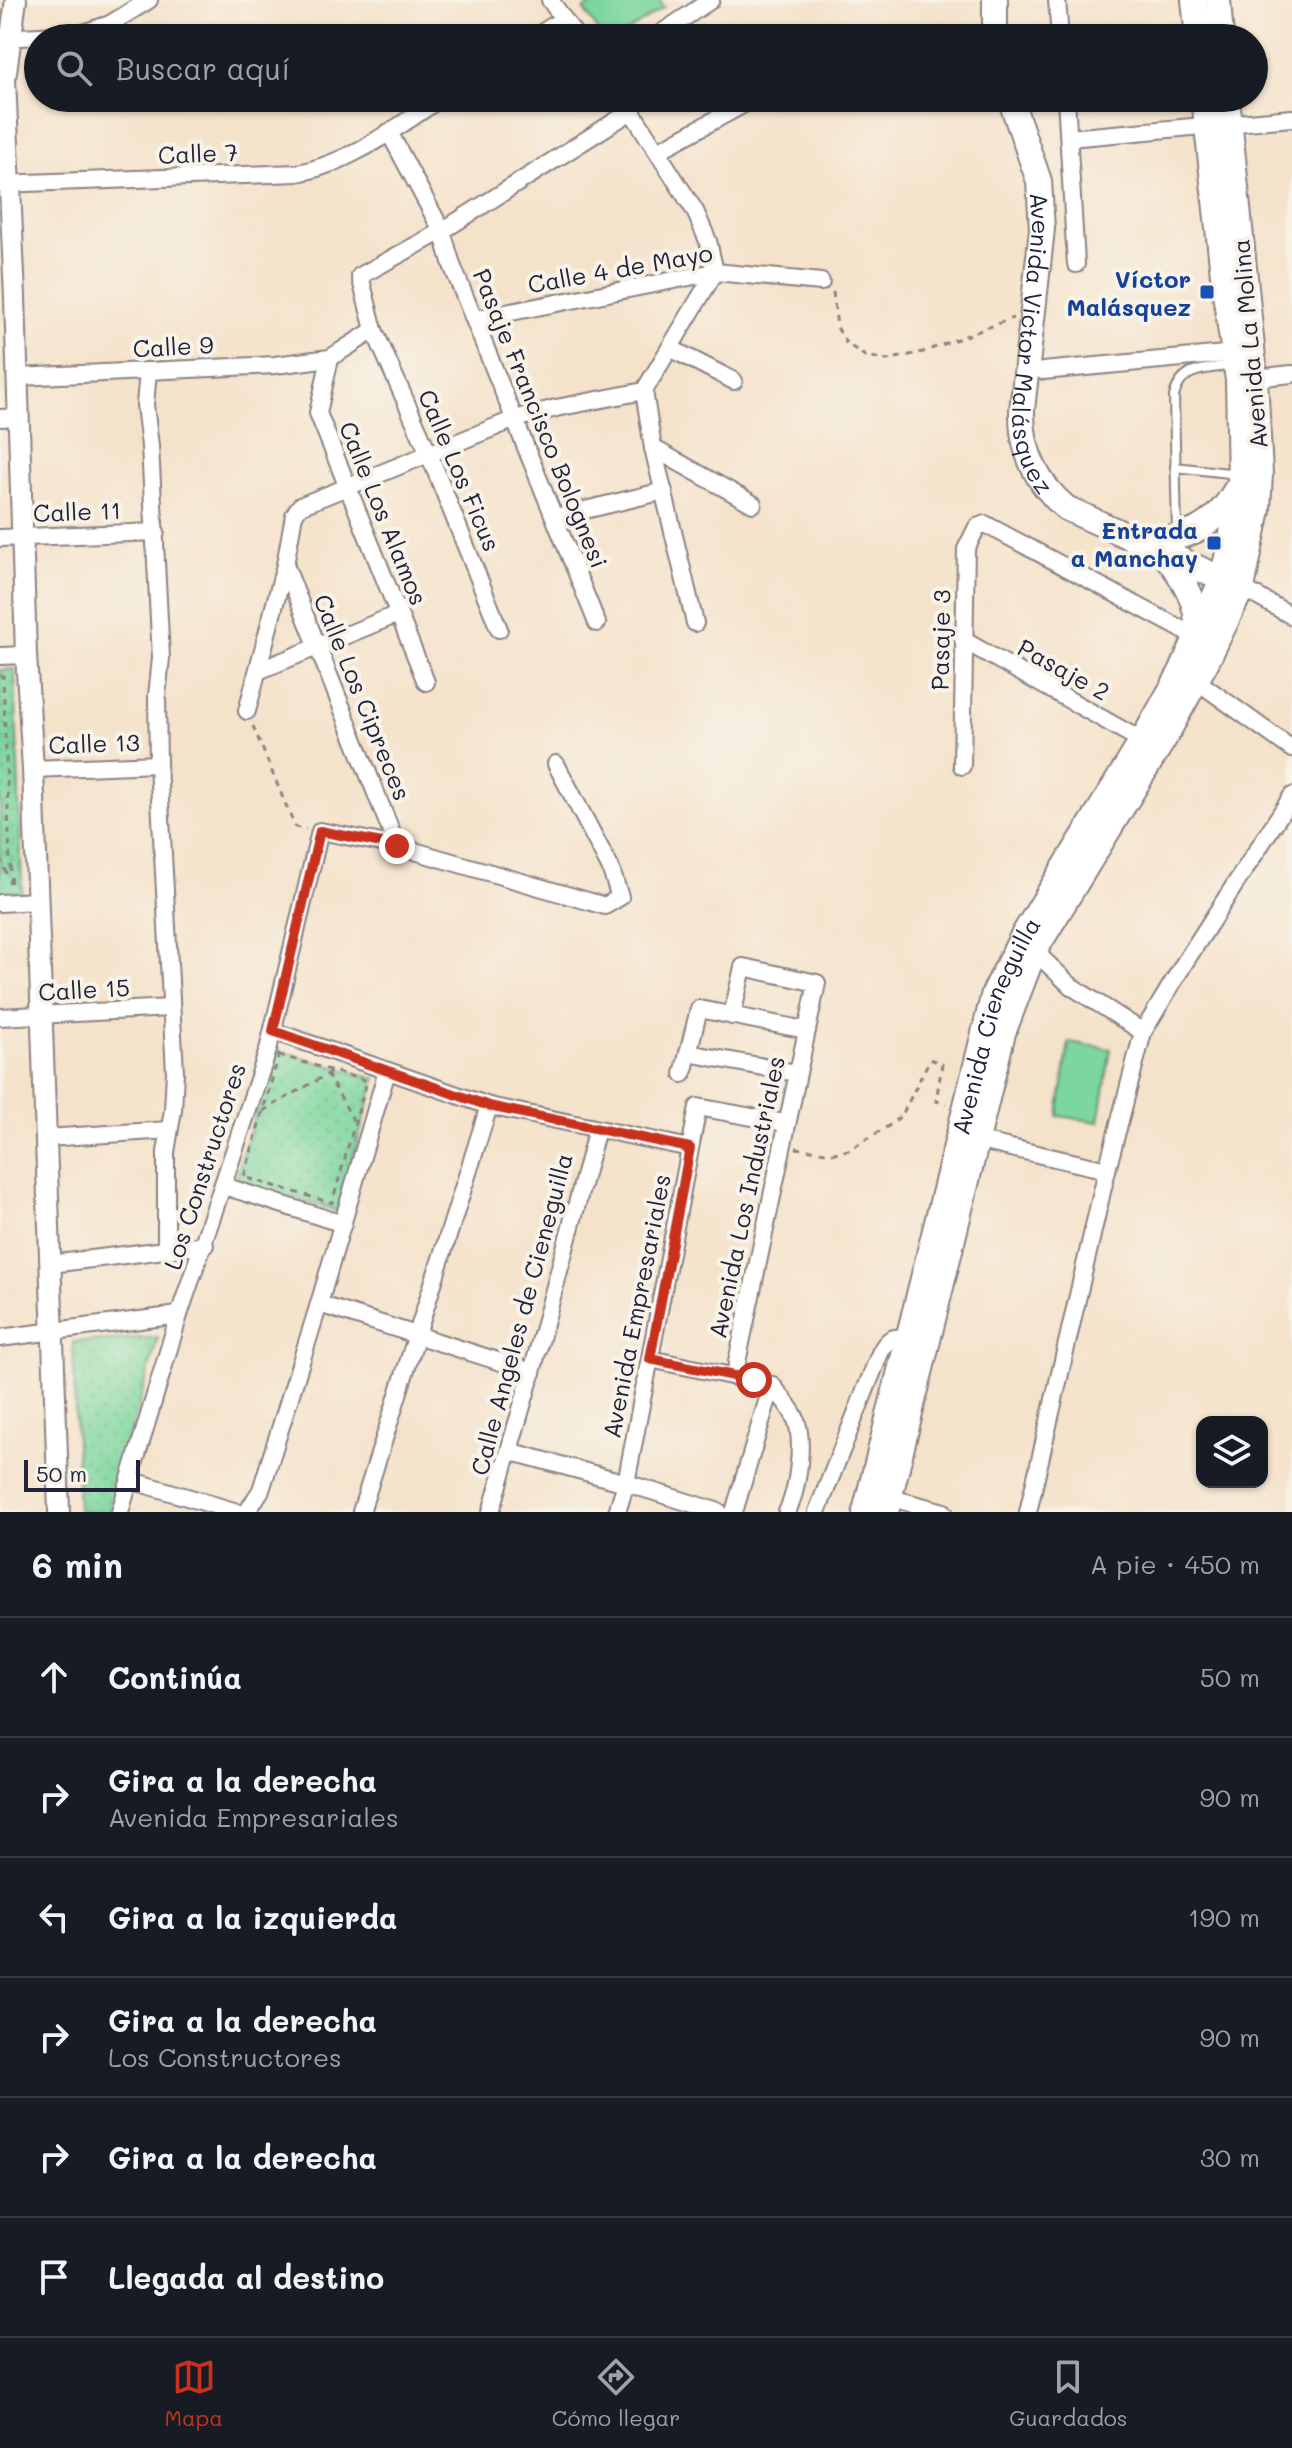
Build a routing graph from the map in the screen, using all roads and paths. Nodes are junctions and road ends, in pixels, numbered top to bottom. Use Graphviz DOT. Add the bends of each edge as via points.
graph roads {
  1 [pos="16,0"];
  2 [pos="149,0"];
  3 [pos="550,0"];
  4 [pos="711,0"];
  5 [pos="995,0"];
  6 [pos="1057,0"];
  7 [pos="1194,0"];
  8 [pos="1218,0"];
  9 [pos="563,19"];
  10 [pos="110,24"];
  11 [pos="555,24"];
  12 [pos="567,24"];
  13 [pos="675,24"];
  14 [pos="995,24"];
  15 [pos="1059,24"];
  16 [pos="1197,24"];
  17 [pos="1220,24"];
  18 [pos="5,37"];
  19 [pos="420,112"];
  20 [pos="616,112"];
  21 [pos="633,112"];
  22 [pos="729,112"];
  23 [pos="1015,112"];
  24 [pos="1067,112"];
  25 [pos="1211,112"];
  26 [pos="1222,112"];
  27 [pos="1292,118"];
  28 [pos="1218,125"];
  29 [pos="389,132"];
  30 [pos="1069,138"];
  31 [pos="658,151"];
  32 [pos="4,184"];
  33 [pos="442,231"];
  34 [pos="1076,264"];
  35 [pos="715,272"];
  36 [pos="821,282"];
  37 [pos="8,297"];
  38 [pos="835,298"];
  39 [pos="1007,318"];
  40 [pos="475,319"];
  41 [pos="374,330"];
  42 [pos="670,348"];
  43 [pos="330,358"];
  44 [pos="1242,369"];
  45 [pos="148,371"];
  46 [pos="1043,371"];
  47 [pos="1292,374"];
  48 [pos="18,377"];
  49 [pos="734,381"];
  50 [pos="644,391"];
  51 [pos="10,417"];
  52 [pos="515,419"];
  53 [pos="653,448"];
  54 [pos="429,454"];
  55 [pos="1175,467"];
  56 [pos="1240,478"];
  57 [pos="347,487"];
  58 [pos="664,491"];
  59 [pos="753,504"];
  60 [pos="556,517"];
  61 [pos="156,532"];
  62 [pos="22,537"];
  63 [pos="0,538"];
  64 [pos="1169,545"];
  65 [pos="285,565"];
  66 [pos="1232,584"];
  67 [pos="398,614"];
  68 [pos="1292,616"];
  69 [pos="597,623"];
  70 [pos="695,623"];
  71 [pos="499,629"];
  72 [pos="1196,637"];
  73 [pos="963,640"];
  74 [pos="317,646"];
  75 [pos="26,655"];
  76 [pos="0,656"];
  77 [pos="258,671"];
  78 [pos="0,676"];
  79 [pos="1197,681"];
  80 [pos="426,682"];
  81 [pos="247,711"];
  82 [pos="1142,741"];
  83 [pos="1292,749"];
  84 [pos="158,764"];
  85 [pos="556,764"];
  86 [pos="962,766"];
  87 [pos="33,769"];
  88 [pos="0,780"];
  89 [pos="8,780"];
  90 [pos="1292,796"];
  91 [pos="320,831"];
  92 [pos="397,846"];
  93 [pos="0,857"];
  94 [pos="12,888"];
  95 [pos="0,889"];
  96 [pos="37,901"];
  97 [pos="0,903"];
  98 [pos="1028,944"];
  99 [pos="170,1008"];
  100 [pos="42,1015"];
  101 [pos="732,1016"];
  102 [pos="0,1017"];
  103 [pos="806,1030"];
  104 [pos="273,1031"];
  105 [pos="1143,1032"];
  106 [pos="688,1053"];
  107 [pos="333,1071"];
  108 [pos="387,1071"];
  109 [pos="796,1073"];
  110 [pos="327,1074"];
  111 [pos="683,1074"];
  112 [pos="955,1101"];
  113 [pos="489,1106"];
  114 [pos="263,1111"];
  115 [pos="355,1123"];
  116 [pos="785,1123"];
  117 [pos="597,1129"];
  118 [pos="169,1130"];
  119 [pos="46,1138"];
  120 [pos="976,1140"];
  121 [pos="781,1146"];
  122 [pos="690,1148"];
  123 [pos="1107,1170"];
  124 [pos="224,1186"];
  125 [pos="343,1224"];
  126 [pos="205,1245"];
  127 [pos="166,1249"];
  128 [pos="51,1264"];
  129 [pos="319,1304"];
  130 [pos="179,1315"];
  131 [pos="53,1331"];
  132 [pos="415,1335"];
  133 [pos="0,1338"];
  134 [pos="907,1338"];
  135 [pos="650,1359"];
  136 [pos="532,1372"];
  137 [pos="736,1377"];
  138 [pos="772,1385"];
  139 [pos="509,1451"];
  140 [pos="130,1480"];
  141 [pos="626,1483"];
  142 [pos="877,1503"];
  143 [pos="59,1512"];
  144 [pos="120,1512"];
  145 [pos="237,1512"];
  146 [pos="247,1512"];
  147 [pos="361,1512"];
  148 [pos="491,1512"];
  149 [pos="617,1512"];
  150 [pos="719,1512"];
  151 [pos="734,1512"];
  152 [pos="787,1512"];
  153 [pos="817,1512"];
  154 [pos="944,1512"];
  155 [pos="1028,1512"];
  1 -- 18 [label="street"];
  2 -- 10 [label="street"];
  3 -- 9 [label="street"];
  4 -- 13 [label="street"];
  5 -- 14 [label="main road"];
  6 -- 15 [label="street"];
  7 -- 16 [label="main road"];
  8 -- 17 [label="main road"];
  9 -- 11 [label="street"];
  9 -- 12 [label="street"];
  18 -- 32 [label="street"];
  19 -- 29 [label="street, Calle 7"];
  20 -- 33 [label="street"];
  21 -- 31 [label="street"];
  22 -- 31 [label="street"];
  23 -- 64 [label="main road, Avenida Victor Malásquez" via="1039,181 1042,229 1022,410 1027,455 1039,480 1066,508 1132,537"];
  24 -- 30 [label="street"];
  25 -- 28 [label="main road, Avenida La Molina"];
  26 -- 28 [label="main road, Avenida La Molina"];
  27 -- 28 [label="street"];
  28 -- 30 [label="street"];
  28 -- 44 [label="main road, Avenida La Molina"];
  29 -- 32 [label="street, Calle 7" via="319,169 297,173"];
  29 -- 33 [label="street, Pasaje Francisco Bolognesi"];
  30 -- 34 [label="street"];
  31 -- 35 [label="street" via="701,224"];
  32 -- 37 [label="street"];
  33 -- 40 [label="street, Pasaje Francisco Bolognesi"];
  33 -- 41 [label="street, Calle Los Ficus" via="360,276"];
  35 -- 36 [label="street, Calle 4 de Mayo"];
  35 -- 40 [label="street, Calle 4 de Mayo"];
  35 -- 42 [label="street"];
  37 -- 48 [label="street"];
  38 -- 39 [label="path" via="837,327 846,343 865,356 887,360 923,352"];
  40 -- 52 [label="street, Pasaje Francisco Bolognesi"];
  41 -- 43 [label="street"];
  41 -- 54 [label="street, Calle Los Ficus"];
  42 -- 49 [label="street"];
  42 -- 50 [label="street"];
  43 -- 45 [label="street, Calle 9"];
  43 -- 57 [label="street, Calle Los Alamos" via="318,413"];
  44 -- 46 [label="street"];
  44 -- 47 [label="street"];
  44 -- 55 [label="lane" via="1189,373 1178,381"];
  44 -- 56 [label="main road, Avenida La Molina"];
  44 -- 66 [label="main road, Avenida La Molina" via="1258,497 1253,542"];
  45 -- 48 [label="street, Calle 9"];
  45 -- 61 [label="street" via="145,413"];
  48 -- 51 [label="street"];
  50 -- 52 [label="street"];
  50 -- 53 [label="street"];
  51 -- 62 [label="street"];
  52 -- 54 [label="street"];
  52 -- 60 [label="street, Pasaje Francisco Bolognesi"];
  53 -- 58 [label="street"];
  53 -- 59 [label="street"];
  54 -- 57 [label="street"];
  54 -- 71 [label="street, Calle Los Ficus"];
  55 -- 56 [label="lane"];
  55 -- 64 [label="lane"];
  56 -- 64 [label="main road" via="1217,516"];
  56 -- 66 [label="main road, Avenida La Molina"];
  57 -- 65 [label="street" via="297,509"];
  57 -- 67 [label="street, Calle Los Alamos"];
  58 -- 60 [label="street"];
  58 -- 70 [label="street"];
  60 -- 69 [label="street, Pasaje Francisco Bolognesi"];
  61 -- 62 [label="street, Calle 11"];
  61 -- 84 [label="street"];
  62 -- 63 [label="street, Calle 11"];
  62 -- 75 [label="street"];
  64 -- 66 [label="main road, Avenida Victor Malásquez"];
  64 -- 72 [label="main road" via="1193,603"];
  65 -- 74 [label="street, Calle Los Cipreces"];
  65 -- 77 [label="street"];
  66 -- 68 [label="street"];
  66 -- 72 [label="main road, Avenida Cieneguilla"];
  66 -- 79 [label="main road, Avenida Cieneguilla"];
  67 -- 74 [label="street"];
  67 -- 80 [label="street, Calle Los Alamos"];
  72 -- 73 [label="street, Pasaje 3" via="985,524 977,527 966,549"];
  72 -- 82 [label="main road, Avenida Cieneguilla"];
  73 -- 82 [label="street, Pasaje 2"];
  73 -- 86 [label="street, Pasaje 3"];
  74 -- 77 [label="street"];
  74 -- 92 [label="street, Calle Los Cipreces"];
  75 -- 76 [label="street"];
  75 -- 87 [label="street"];
  77 -- 81 [label="street"];
  78 -- 89 [label="path"];
  79 -- 83 [label="street"];
  79 -- 98 [label="main road, Avenida Cieneguilla"];
  81 -- 91 [label="path" via="295,827"];
  82 -- 98 [label="main road, Avenida Cieneguilla"];
  84 -- 87 [label="street, Calle 13"];
  84 -- 99 [label="street"];
  85 -- 92 [label="street" via="610,867 620,897 605,906"];
  87 -- 96 [label="street"];
  88 -- 89 [label="path"];
  89 -- 94 [label="path"];
  90 -- 105 [label="street"];
  91 -- 92 [label="street"];
  91 -- 104 [label="street, Los Constructores"];
  93 -- 94 [label="path"];
  94 -- 95 [label="path"];
  96 -- 97 [label="street"];
  96 -- 100 [label="street"];
  98 -- 105 [label="street" via="1071,986"];
  98 -- 120 [label="main road, Avenida Cieneguilla"];
  98 -- 134 [label="main road, Avenida Cieneguilla" via="994,993"];
  99 -- 100 [label="street, Calle 15"];
  99 -- 118 [label="street" via="175,1072"];
  100 -- 102 [label="street, Calle 15"];
  100 -- 119 [label="street"];
  101 -- 103 [label="street"];
  101 -- 103 [label="street, Avenida Los Industriales" via="743,967 817,983"];
  101 -- 106 [label="street" via="699,1009"];
  103 -- 109 [label="street, Avenida Los Industriales"];
  104 -- 108 [label="street"];
  104 -- 124 [label="street, Los Constructores"];
  105 -- 123 [label="street"];
  106 -- 109 [label="street"];
  106 -- 111 [label="street"];
  107 -- 110 [label="path"];
  107 -- 114 [label="path" via="279,1055"];
  107 -- 115 [label="path" via="367,1081"];
  108 -- 113 [label="street"];
  108 -- 125 [label="street"];
  109 -- 116 [label="street, Avenida Los Industriales"];
  110 -- 114 [label="path"];
  110 -- 115 [label="path"];
  112 -- 121 [label="path" via="936,1101 942,1064 930,1059 902,1115 849,1150"];
  113 -- 117 [label="street"];
  113 -- 132 [label="street"];
  114 -- 115 [label="path" via="244,1177 332,1203"];
  116 -- 121 [label="street, Avenida Los Industriales"];
  116 -- 122 [label="street, Avenida Empresariales" via="698,1107"];
  117 -- 122 [label="street"];
  117 -- 136 [label="street, Calle Angeles de Cieneguilla"];
  118 -- 119 [label="street"];
  118 -- 127 [label="street"];
  119 -- 128 [label="street"];
  120 -- 123 [label="street"];
  120 -- 142 [label="main road, Avenida Cieneguilla"];
  121 -- 137 [label="street, Avenida Los Industriales"];
  122 -- 135 [label="street, Avenida Empresariales"];
  123 -- 155 [label="street"];
  124 -- 125 [label="street"];
  124 -- 126 [label="street, Los Constructores"];
  125 -- 129 [label="street"];
  126 -- 127 [label="street"];
  126 -- 130 [label="street, Los Constructores"];
  127 -- 128 [label="street"];
  128 -- 131 [label="street"];
  129 -- 132 [label="street"];
  129 -- 146 [label="street" via="261,1490"];
  130 -- 131 [label="street"];
  130 -- 140 [label="street, Los Constructores"];
  131 -- 133 [label="street"];
  131 -- 143 [label="street"];
  132 -- 136 [label="street"];
  132 -- 147 [label="street"];
  134 -- 142 [label="main road, Avenida Cieneguilla"];
  134 -- 153 [label="street" via="886,1341"];
  135 -- 137 [label="street"];
  135 -- 141 [label="street, Avenida Empresariales"];
  136 -- 139 [label="street, Calle Angeles de Cieneguilla"];
  137 -- 138 [label="street"];
  138 -- 151 [label="street"];
  138 -- 152 [label="street" via="796,1420 798,1472"];
  139 -- 141 [label="street"];
  139 -- 148 [label="street, Calle Angeles de Cieneguilla"];
  140 -- 144 [label="street, Los Constructores"];
  140 -- 145 [label="street"];
  141 -- 149 [label="street, Avenida Empresariales"];
  141 -- 150 [label="street"];
  142 -- 154 [label="street"];
}
